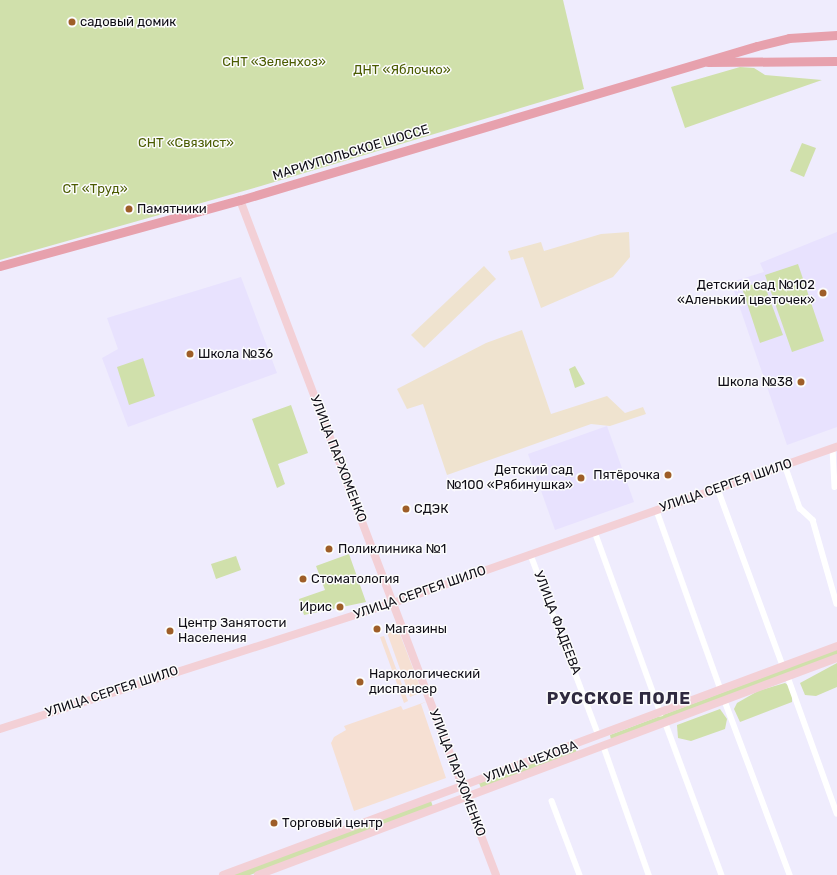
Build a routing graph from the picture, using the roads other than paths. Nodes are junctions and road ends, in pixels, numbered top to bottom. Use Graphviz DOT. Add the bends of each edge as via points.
graph roads {
  1 [pos="837,35"];
  2 [pos="837,61"];
  3 [pos="708,62"];
  4 [pos="240,200"];
  5 [pos="0,266"];
  6 [pos="835,448"];
  7 [pos="785,466"];
  8 [pos="835,487"];
  9 [pos="718,489"];
  10 [pos="657,510"];
  11 [pos="595,532"];
  12 [pos="531,555"];
  13 [pos="393,603"];
  14 [pos="837,604"];
  15 [pos="837,646"];
  16 [pos="837,658"];
  17 [pos="783,666"];
  18 [pos="788,677"];
  19 [pos="721,690"];
  20 [pos="725,701"];
  21 [pos="661,713"];
  22 [pos="666,724"];
  23 [pos="0,729"];
  24 [pos="599,736"];
  25 [pos="604,747"];
  26 [pos="463,787"];
  27 [pos="467,798"];
  28 [pos="552,801"];
  29 [pos="837,813"];
  30 [pos="223,875"];
  31 [pos="258,875"];
  32 [pos="496,875"];
  33 [pos="580,875"];
  34 [pos="649,875"];
  35 [pos="722,875"];
  36 [pos="790,875"];
  1 -- 3 [label="main road, МАРИУПОЛЬСКОЕ ШОССЕ" via="789,38"];
  2 -- 3 [label="main road, МАРИУПОЛЬСКОЕ ШОССЕ"];
  3 -- 4 [label="main road, МАРИУПОЛЬСКОЕ ШОССЕ"];
  4 -- 5 [label="main road, МАРИУПОЛЬСКОЕ ШОССЕ"];
  4 -- 13 [label="street, УЛИЦА ПАРХОМЕНКО"];
  6 -- 7 [label="street, УЛИЦА СЕРГЕЯ ШИЛО"];
  6 -- 8 [label="street"];
  7 -- 9 [label="street, УЛИЦА СЕРГЕЯ ШИЛО"];
  7 -- 14 [label="street" via="800,508 813,520"];
  9 -- 10 [label="street, УЛИЦА СЕРГЕЯ ШИЛО"];
  9 -- 17 [label="street"];
  10 -- 11 [label="street, УЛИЦА СЕРГЕЯ ШИЛО"];
  10 -- 19 [label="street"];
  11 -- 12 [label="street, УЛИЦА СЕРГЕЯ ШИЛО"];
  11 -- 21 [label="street"];
  12 -- 13 [label="street, УЛИЦА СЕРГЕЯ ШИЛО"];
  12 -- 24 [label="street, УЛИЦА ФАДЕЕВА"];
  13 -- 23 [label="street, УЛИЦА СЕРГЕЯ ШИЛО"];
  13 -- 26 [label="street, УЛИЦА ПАРХОМЕНКО"];
  15 -- 17 [label="street, УЛИЦА ЧЕХОВА"];
  16 -- 18 [label="street, УЛИЦА ЧЕХОВА"];
  17 -- 19 [label="street, УЛИЦА ЧЕХОВА"];
  18 -- 20 [label="street, УЛИЦА ЧЕХОВА"];
  18 -- 29 [label="street"];
  19 -- 21 [label="street, УЛИЦА ЧЕХОВА"];
  20 -- 22 [label="street, УЛИЦА ЧЕХОВА"];
  20 -- 36 [label="street"];
  21 -- 24 [label="street, УЛИЦА ЧЕХОВА"];
  22 -- 25 [label="street, УЛИЦА ЧЕХОВА"];
  22 -- 35 [label="street"];
  24 -- 25 [label="street"];
  24 -- 26 [label="street, УЛИЦА ЧЕХОВА"];
  25 -- 27 [label="street, УЛИЦА ЧЕХОВА"];
  25 -- 34 [label="street"];
  26 -- 27 [label="street, УЛИЦА ПАРХОМЕНКО"];
  26 -- 30 [label="street, УЛИЦА ЧЕХОВА"];
  27 -- 31 [label="street, УЛИЦА ЧЕХОВА"];
  27 -- 32 [label="street, УЛИЦА ПАРХОМЕНКО"];
  28 -- 33 [label="street"];
}
